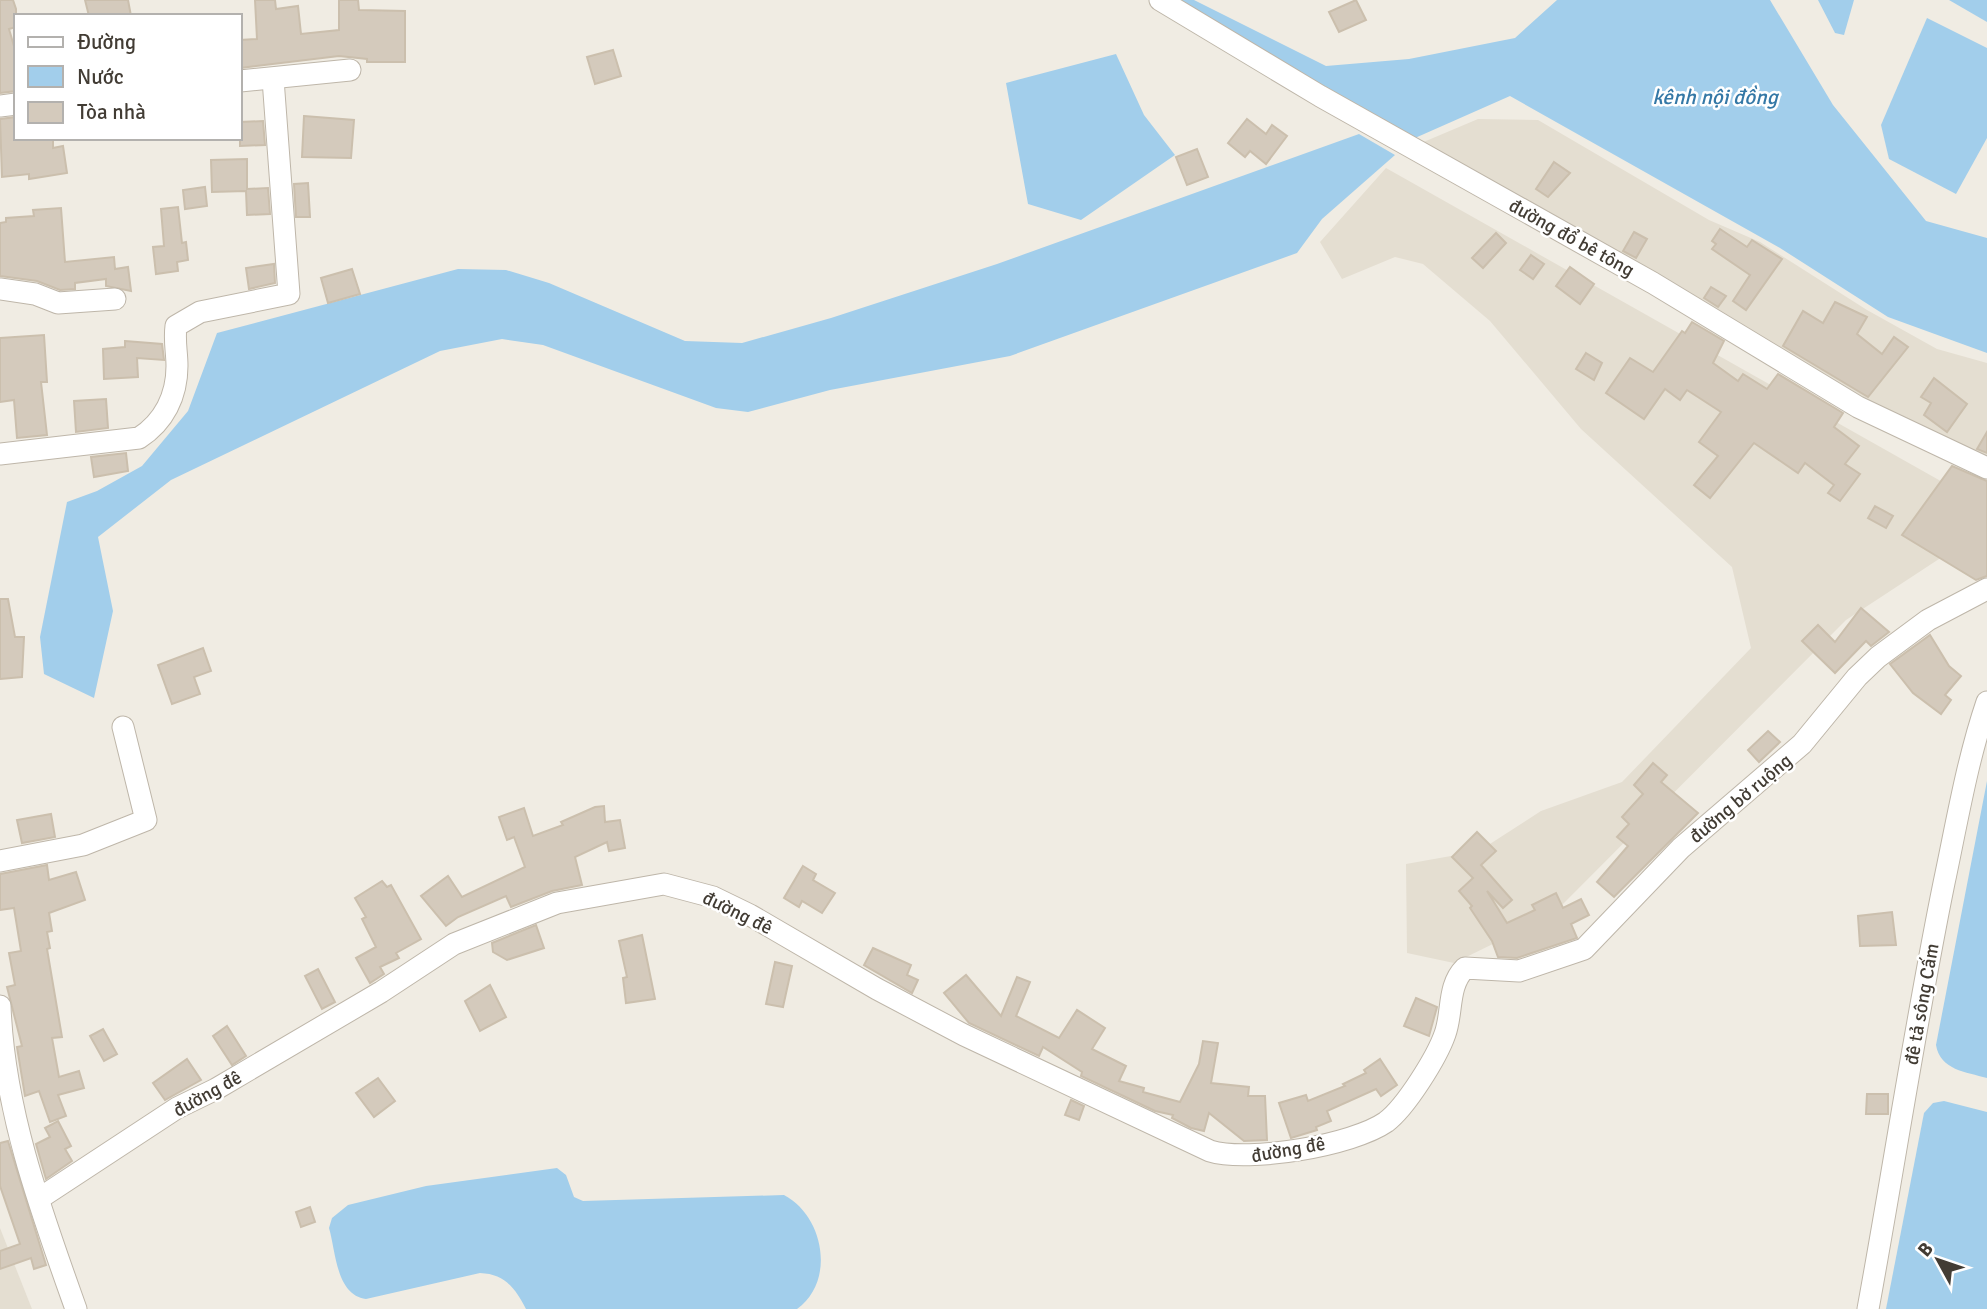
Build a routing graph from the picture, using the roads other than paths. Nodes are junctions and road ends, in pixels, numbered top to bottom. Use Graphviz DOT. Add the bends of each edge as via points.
graph roads {
  1 [pos="1160,0"];
  2 [pos="350,70"];
  3 [pos="273,79"];
  4 [pos="242,81"];
  5 [pos="0,289"];
  6 [pos="115,299"];
  7 [pos="0,454"];
  8 [pos="1987,468"];
  9 [pos="1987,589"];
  10 [pos="1987,702"];
  11 [pos="123,727"];
  12 [pos="0,861"];
  13 [pos="1478,968"];
  14 [pos="0,1006"];
  15 [pos="40,1198"];
  16 [pos="76,1309"];
  17 [pos="1868,1309"];
  1 -- 8 [label="street, đường đổ bê tông" via="1320,96 1664,289 1858,407"];
  2 -- 3 [label="street"];
  3 -- 4 [label="street"];
  3 -- 7 [label="street" via="289,294 200,312 176,326 177,366 171,402 154,428 139,438"];
  5 -- 6 [label="street" via="58,303"];
  9 -- 13 [label="street, đường bờ ruộng" via="1928,620 1878,657 1802,744 1688,841 1584,949 1533,968 1509,972"];
  10 -- 17 [label="street, đê tả sông Cấm" via="1972,747 1919,1004"];
  11 -- 12 [label="street" via="146,820 83,845"];
  13 -- 15 [label="street, đường đê" via="1461,972 1450,1001 1445,1035 1404,1104 1387,1120 1367,1133 1280,1153 1235,1157 1210,1151 1025,1066 713,897 664,884 627,889 557,903 454,944 381,992 177,1108"];
  14 -- 15 [label="street" via="14,1114"];
  15 -- 16 [label="street"];
}
